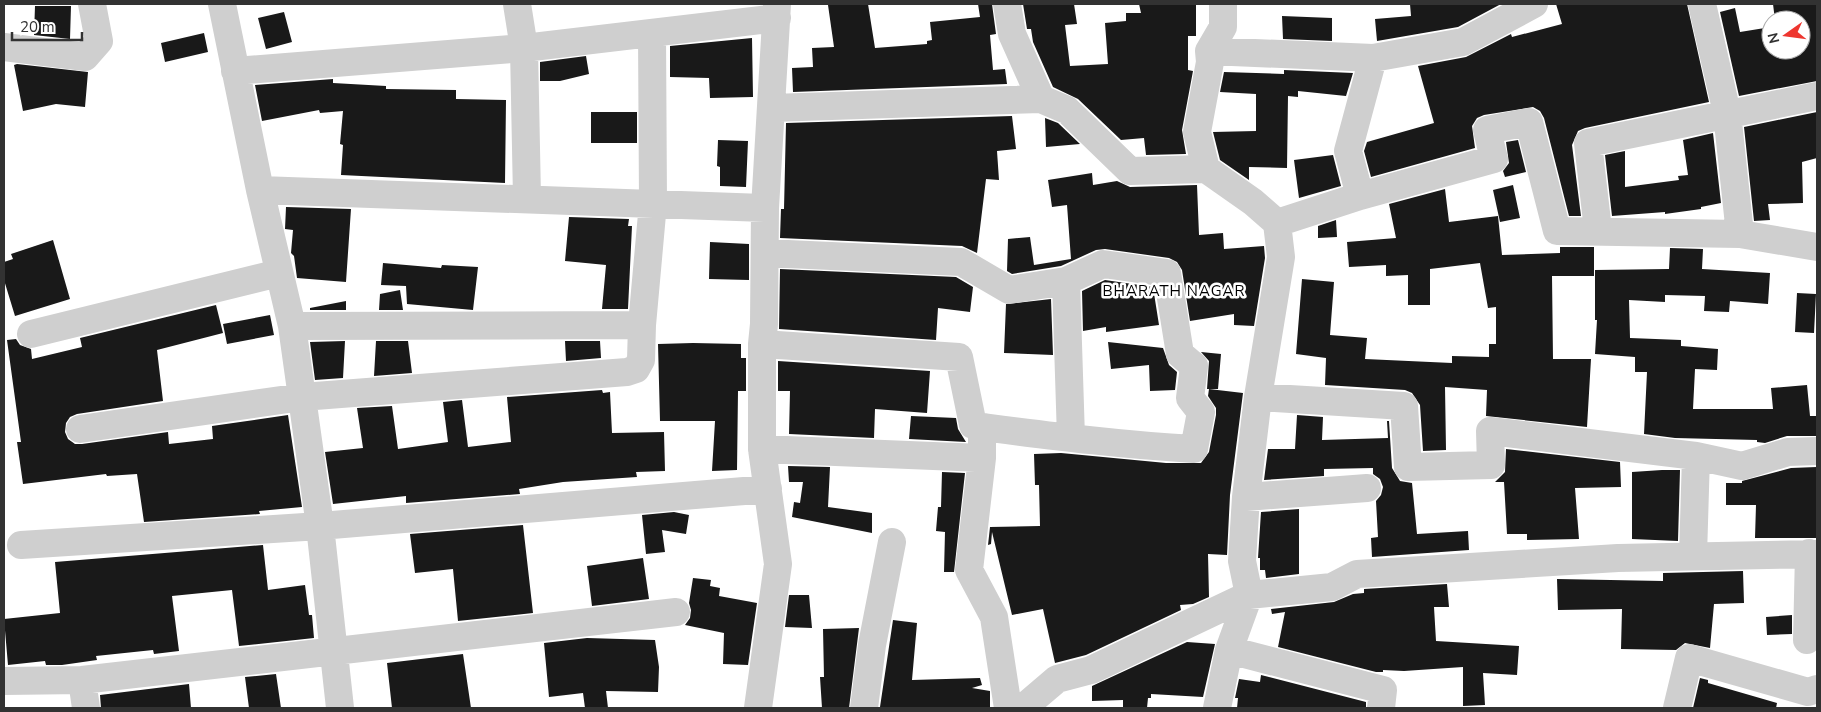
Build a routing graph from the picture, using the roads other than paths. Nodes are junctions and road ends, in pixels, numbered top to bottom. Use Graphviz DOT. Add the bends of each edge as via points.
graph roads {
  1 [pos="92,4"];
  2 [pos="222,4"];
  3 [pos="517,4"];
  4 [pos="1007,4"];
  5 [pos="1223,4"];
  6 [pos="1534,4"];
  7 [pos="1702,4"];
  8 [pos="777,11"];
  9 [pos="652,33"];
  10 [pos="4,47"];
  11 [pos="524,48"];
  12 [pos="1209,51"];
  13 [pos="1373,58"];
  14 [pos="235,71"];
  15 [pos="1817,96"];
  16 [pos="1041,99"];
  17 [pos="772,108"];
  18 [pos="1727,113"];
  19 [pos="1206,169"];
  20 [pos="260,190"];
  21 [pos="1360,196"];
  22 [pos="527,198"];
  23 [pos="653,203"];
  24 [pos="765,208"];
  25 [pos="1277,223"];
  26 [pos="1598,230"];
  27 [pos="1740,234"];
  28 [pos="1817,247"];
  29 [pos="766,253"];
  30 [pos="279,272"];
  31 [pos="1066,281"];
  32 [pos="642,325"];
  33 [pos="292,326"];
  34 [pos="31,334"];
  35 [pos="762,344"];
  36 [pos="302,397"];
  37 [pos="1258,397"];
  38 [pos="982,427"];
  39 [pos="80,429"];
  40 [pos="1070,438"];
  41 [pos="762,449"];
  42 [pos="1817,451"];
  43 [pos="1696,456"];
  44 [pos="982,458"];
  45 [pos="1367,488"];
  46 [pos="768,489"];
  47 [pos="1246,497"];
  48 [pos="320,526"];
  49 [pos="892,542"];
  50 [pos="21,544"];
  51 [pos="1813,553"];
  52 [pos="1693,556"];
  53 [pos="1249,595"];
  54 [pos="676,612"];
  55 [pos="1807,640"];
  56 [pos="1229,650"];
  57 [pos="334,652"];
  58 [pos="82,680"];
  59 [pos="4,681"];
  60 [pos="1817,689"];
  61 [pos="86,708"];
  62 [pos="340,708"];
  63 [pos="758,708"];
  64 [pos="864,708"];
  65 [pos="1008,708"];
  66 [pos="1023,708"];
  67 [pos="1217,708"];
  68 [pos="1381,708"];
  69 [pos="1677,708"];
  1 -- 10 [label="street" via="99,41 84,57"];
  2 -- 14 [label="street"];
  3 -- 11 [label="street"];
  4 -- 16 [label="street" via="1012,34"];
  5 -- 12 [label="street" via="1223,27"];
  6 -- 13 [label="street" via="1463,42"];
  7 -- 18 [label="street"];
  8 -- 9 [label="street"];
  8 -- 17 [label="street"];
  9 -- 11 [label="street"];
  9 -- 23 [label="street"];
  11 -- 14 [label="street"];
  11 -- 22 [label="street"];
  12 -- 13 [label="street"];
  12 -- 19 [label="street" via="1210,62 1197,132"];
  13 -- 21 [label="street" via="1348,151"];
  14 -- 20 [label="street"];
  15 -- 18 [label="street"];
  16 -- 17 [label="street"];
  16 -- 19 [label="street" via="1068,110 1130,171"];
  17 -- 24 [label="street"];
  18 -- 26 [label="street" via="1588,143"];
  18 -- 27 [label="street"];
  19 -- 25 [label="street"];
  20 -- 22 [label="street"];
  20 -- 30 [label="street"];
  21 -- 25 [label="street"];
  21 -- 26 [label="street" via="1494,159 1488,130 1529,122 1557,231"];
  22 -- 23 [label="street"];
  23 -- 24 [label="street"];
  23 -- 32 [label="street"];
  24 -- 29 [label="street"];
  25 -- 37 [label="street" via="1280,257"];
  26 -- 27 [label="street"];
  27 -- 28 [label="street"];
  29 -- 31 [label="street" via="961,262 1008,290"];
  29 -- 35 [label="street"];
  30 -- 33 [label="street"];
  30 -- 34 [label="street"];
  31 -- 40 [label="street"];
  31 -- 40 [label="street" via="1102,264 1168,273 1180,354 1194,366 1190,398 1201,412 1194,449"];
  32 -- 33 [label="street"];
  32 -- 36 [label="street" via="641,360 636,369 627,372"];
  33 -- 36 [label="street"];
  35 -- 38 [label="street" via="959,357 973,425"];
  35 -- 41 [label="street"];
  36 -- 39 [label="street"];
  36 -- 48 [label="street"];
  37 -- 43 [label="street" via="1404,406 1408,467 1491,465 1490,431"];
  37 -- 47 [label="street"];
  38 -- 40 [label="street"];
  38 -- 44 [label="street"];
  41 -- 44 [label="street"];
  41 -- 46 [label="street"];
  42 -- 43 [label="street" via="1788,452 1742,466"];
  43 -- 52 [label="street"];
  44 -- 65 [label="street" via="969,570 994,617"];
  45 -- 47 [label="street"];
  46 -- 48 [label="street"];
  46 -- 63 [label="street" via="778,564"];
  47 -- 53 [label="street" via="1242,561"];
  48 -- 50 [label="street"];
  48 -- 57 [label="street"];
  49 -- 64 [label="street" via="872,644"];
  51 -- 52 [label="street"];
  51 -- 55 [label="street"];
  52 -- 53 [label="street" via="1357,574 1332,587"];
  53 -- 56 [label="street"];
  53 -- 66 [label="street" via="1091,670 1057,679"];
  54 -- 57 [label="street"];
  56 -- 67 [label="street"];
  56 -- 68 [label="street" via="1383,690"];
  57 -- 58 [label="street"];
  57 -- 62 [label="street"];
  58 -- 59 [label="street"];
  58 -- 61 [label="street"];
  60 -- 69 [label="street" via="1808,692 1689,658"];
}
